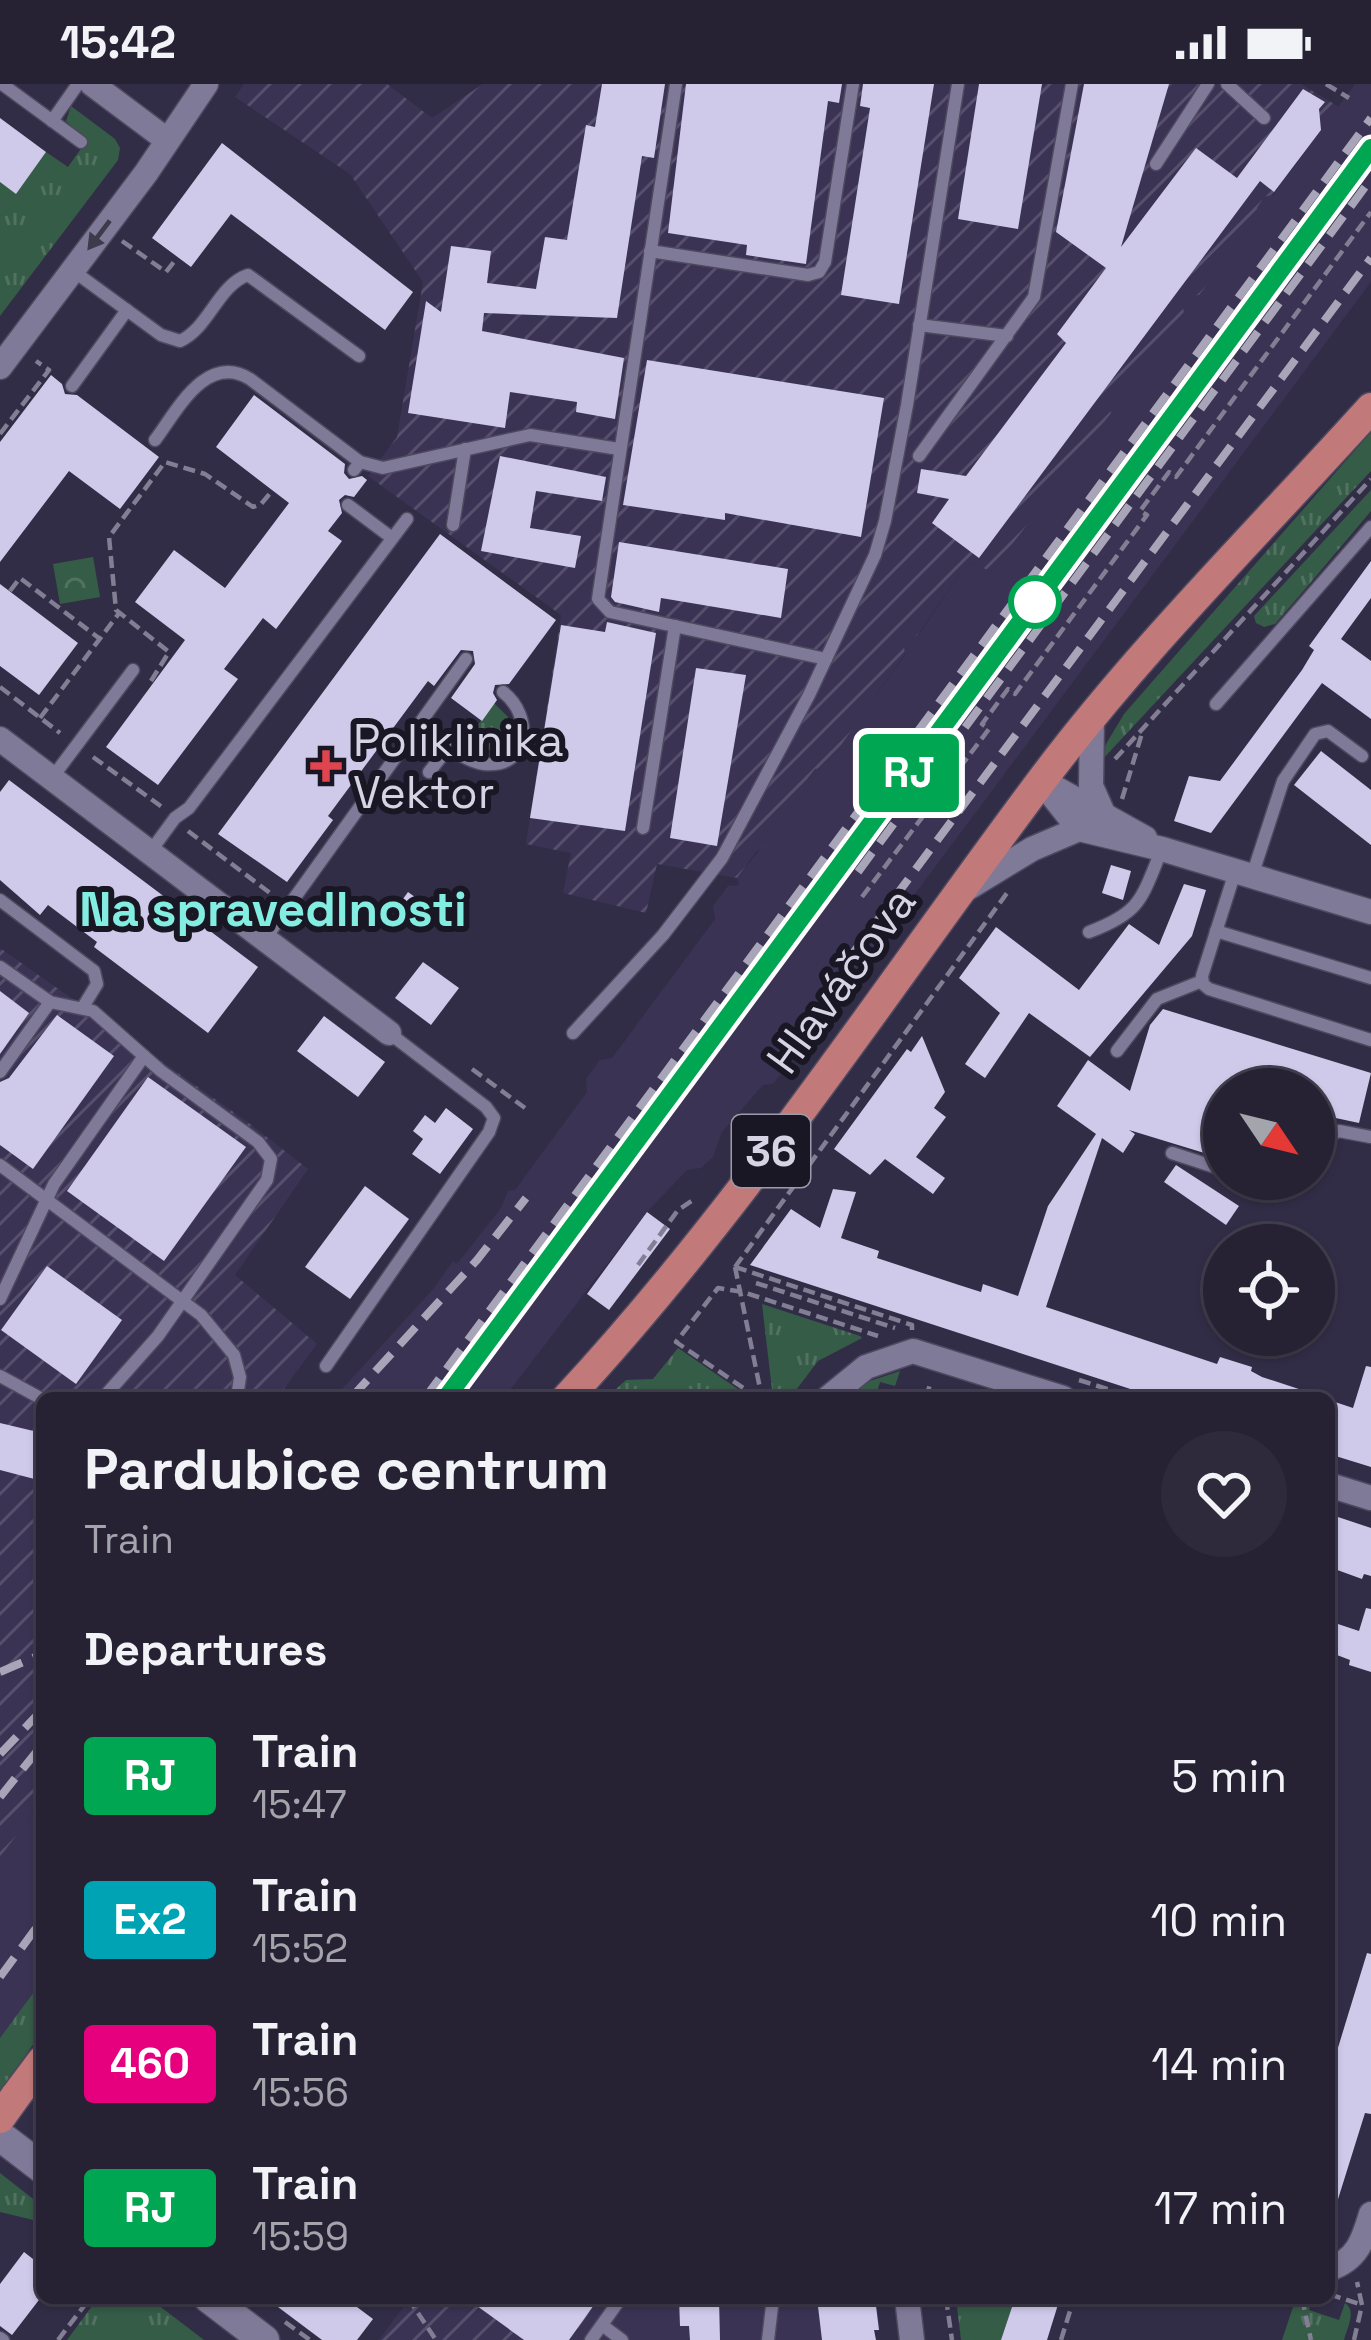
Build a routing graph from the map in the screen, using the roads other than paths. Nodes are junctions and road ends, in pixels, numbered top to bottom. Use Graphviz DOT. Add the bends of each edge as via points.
graph roads {
  1 [pos="2,84"];
  2 [pos="78,84"];
  3 [pos="92,84"];
  4 [pos="206,84"];
  5 [pos="676,84"];
  6 [pos="853,84"];
  7 [pos="958,84"];
  8 [pos="1072,84"];
  9 [pos="1208,84"];
  10 [pos="1227,84"];
  11 [pos="1264,118"];
  12 [pos="52,121"];
  13 [pos="167,140"];
  14 [pos="81,142"];
  15 [pos="1156,164"];
  16 [pos="650,251"];
  17 [pos="72,270"];
  18 [pos="127,310"];
  19 [pos="920,325"];
  20 [pos="1007,336"];
  21 [pos="359,356"];
  22 [pos="0,367"];
  23 [pos="72,386"];
  24 [pos="1371,408"];
  25 [pos="155,440"];
  26 [pos="465,449"];
  27 [pos="619,449"];
  28 [pos="919,456"];
  29 [pos="348,505"];
  30 [pos="407,519"];
  31 [pos="453,525"];
  32 [pos="1371,527"];
  33 [pos="392,538"];
  34 [pos="676,626"];
  35 [pos="466,659"];
  36 [pos="826,659"];
  37 [pos="133,670"];
  38 [pos="503,692"];
  39 [pos="1216,704"];
  40 [pos="1092,718"];
  41 [pos="419,724"];
  42 [pos="2,746"];
  43 [pos="450,746"];
  44 [pos="1362,756"];
  45 [pos="429,772"];
  46 [pos="52,778"];
  47 [pos="1041,781"];
  48 [pos="1111,811"];
  49 [pos="643,828"];
  50 [pos="1078,830"];
  51 [pos="1162,849"];
  52 [pos="150,852"];
  53 [pos="1244,873"];
  54 [pos="961,892"];
  55 [pos="0,900"];
  56 [pos="1371,912"];
  57 [pos="271,930"];
  58 [pos="1216,931"];
  59 [pos="1088,932"];
  60 [pos="0,967"];
  61 [pos="1371,978"];
  62 [pos="1202,980"];
  63 [pos="50,1002"];
  64 [pos="83,1007"];
  65 [pos="388,1033"];
  66 [pos="573,1033"];
  67 [pos="1371,1040"];
  68 [pos="1117,1051"];
  69 [pos="144,1056"];
  70 [pos="0,1072"];
  71 [pos="1335,1133"];
  72 [pos="1371,1137"];
  73 [pos="1172,1153"];
  74 [pos="1203,1163"];
  75 [pos="0,1165"];
  76 [pos="46,1200"];
  77 [pos="0,1299"];
  78 [pos="183,1301"];
  79 [pos="326,1366"];
  80 [pos="0,1376"];
  81 [pos="108,1392"];
  82 [pos="238,1392"];
  83 [pos="572,1392"];
  84 [pos="835,1392"];
  85 [pos="1028,1392"];
  86 [pos="36,1397"];
  87 [pos="1335,1487"];
  88 [pos="1371,1498"];
  89 [pos="36,2068"];
  90 [pos="8,2108"];
  91 [pos="8,2142"];
  92 [pos="36,2163"];
  93 [pos="1371,2217"];
  94 [pos="1338,2265"];
  95 [pos="217,2304"];
  96 [pos="617,2304"];
  97 [pos="772,2304"];
  98 [pos="908,2304"];
  99 [pos="602,2325"];
  100 [pos="264,2340"];
  101 [pos="591,2340"];
  102 [pos="622,2340"];
  103 [pos="768,2340"];
  104 [pos="913,2340"];
  1 -- 12 [label="lane"];
  2 -- 12 [label="lane"];
  3 -- 13 [label="street"];
  4 -- 13 [label="street"];
  5 -- 16 [label="lane"];
  6 -- 16 [label="lane" via="819,272"];
  7 -- 19 [label="lane"];
  8 -- 20 [label="lane" via="1036,292"];
  9 -- 15 [label="lane"];
  10 -- 11 [label="lane"];
  12 -- 14 [label="lane"];
  13 -- 17 [label="street, one-way"];
  16 -- 27 [label="lane"];
  17 -- 18 [label="lane"];
  17 -- 22 [label="street"];
  18 -- 21 [label="lane" via="184,340 248,275"];
  18 -- 23 [label="lane"];
  19 -- 20 [label="lane"];
  19 -- 36 [label="lane" via="886,521"];
  20 -- 28 [label="lane"];
  24 -- 40 [label="main road, Hlaváčova / 36"];
  25 -- 26 [label="lane" via="200,382 232,371 357,466 379,469"];
  26 -- 27 [label="lane" via="530,435"];
  26 -- 31 [label="lane"];
  27 -- 34 [label="lane" via="600,605"];
  29 -- 33 [label="lane"];
  30 -- 33 [label="lane"];
  32 -- 39 [label="lane"];
  33 -- 52 [label="lane"];
  34 -- 36 [label="lane"];
  34 -- 49 [label="lane"];
  35 -- 41 [label="lane"];
  36 -- 66 [label="lane" via="722,858"];
  37 -- 46 [label="lane"];
  38 -- 43 [label="lane" via="523,716 514,752 485,764"];
  40 -- 47 [label="main road, Hlaváčova / 36"];
  40 -- 48 [label="street" via="1090,786"];
  41 -- 43 [label="lane"];
  41 -- 57 [label="lane"];
  42 -- 46 [label="street"];
  43 -- 45 [label="lane"];
  44 -- 53 [label="lane" via="1328,731 1315,734 1283,781"];
  46 -- 52 [label="street"];
  47 -- 48 [label="street"];
  47 -- 50 [label="street"];
  47 -- 54 [label="main road, Hlaváčova / 36"];
  48 -- 51 [label="street"];
  50 -- 51 [label="street"];
  50 -- 54 [label="street, Hlaváčova"];
  51 -- 53 [label="street"];
  51 -- 59 [label="lane" via="1135,908"];
  52 -- 57 [label="street"];
  53 -- 56 [label="street"];
  53 -- 58 [label="lane"];
  54 -- 83 [label="main road, Hlaváčova / 36" via="707,1237"];
  55 -- 64 [label="lane" via="94,971 98,985"];
  57 -- 65 [label="street"];
  58 -- 61 [label="lane"];
  58 -- 62 [label="lane"];
  60 -- 63 [label="lane"];
  62 -- 67 [label="lane" via="1209,989"];
  62 -- 68 [label="lane" via="1157,999"];
  63 -- 64 [label="lane"];
  63 -- 70 [label="lane"];
  64 -- 69 [label="lane"];
  65 -- 79 [label="lane" via="494,1118"];
  69 -- 76 [label="lane"];
  69 -- 78 [label="lane" via="271,1159 267,1180"];
  71 -- 72 [label="lane"];
  73 -- 74 [label="lane"];
  75 -- 76 [label="lane"];
  76 -- 77 [label="lane"];
  76 -- 78 [label="lane"];
  78 -- 81 [label="lane"];
  78 -- 82 [label="lane" via="234,1355"];
  80 -- 86 [label="lane"];
  84 -- 85 [label="street" via="905,1343"];
  87 -- 88 [label="street"];
  89 -- 90 [label="main road"];
  91 -- 92 [label="street"];
  93 -- 94 [label="street" via="1364,2239"];
  95 -- 100 [label="street"];
  96 -- 99 [label="lane"];
  97 -- 103 [label="lane"];
  98 -- 104 [label="street"];
  99 -- 101 [label="lane"];
  99 -- 102 [label="lane"];
}
